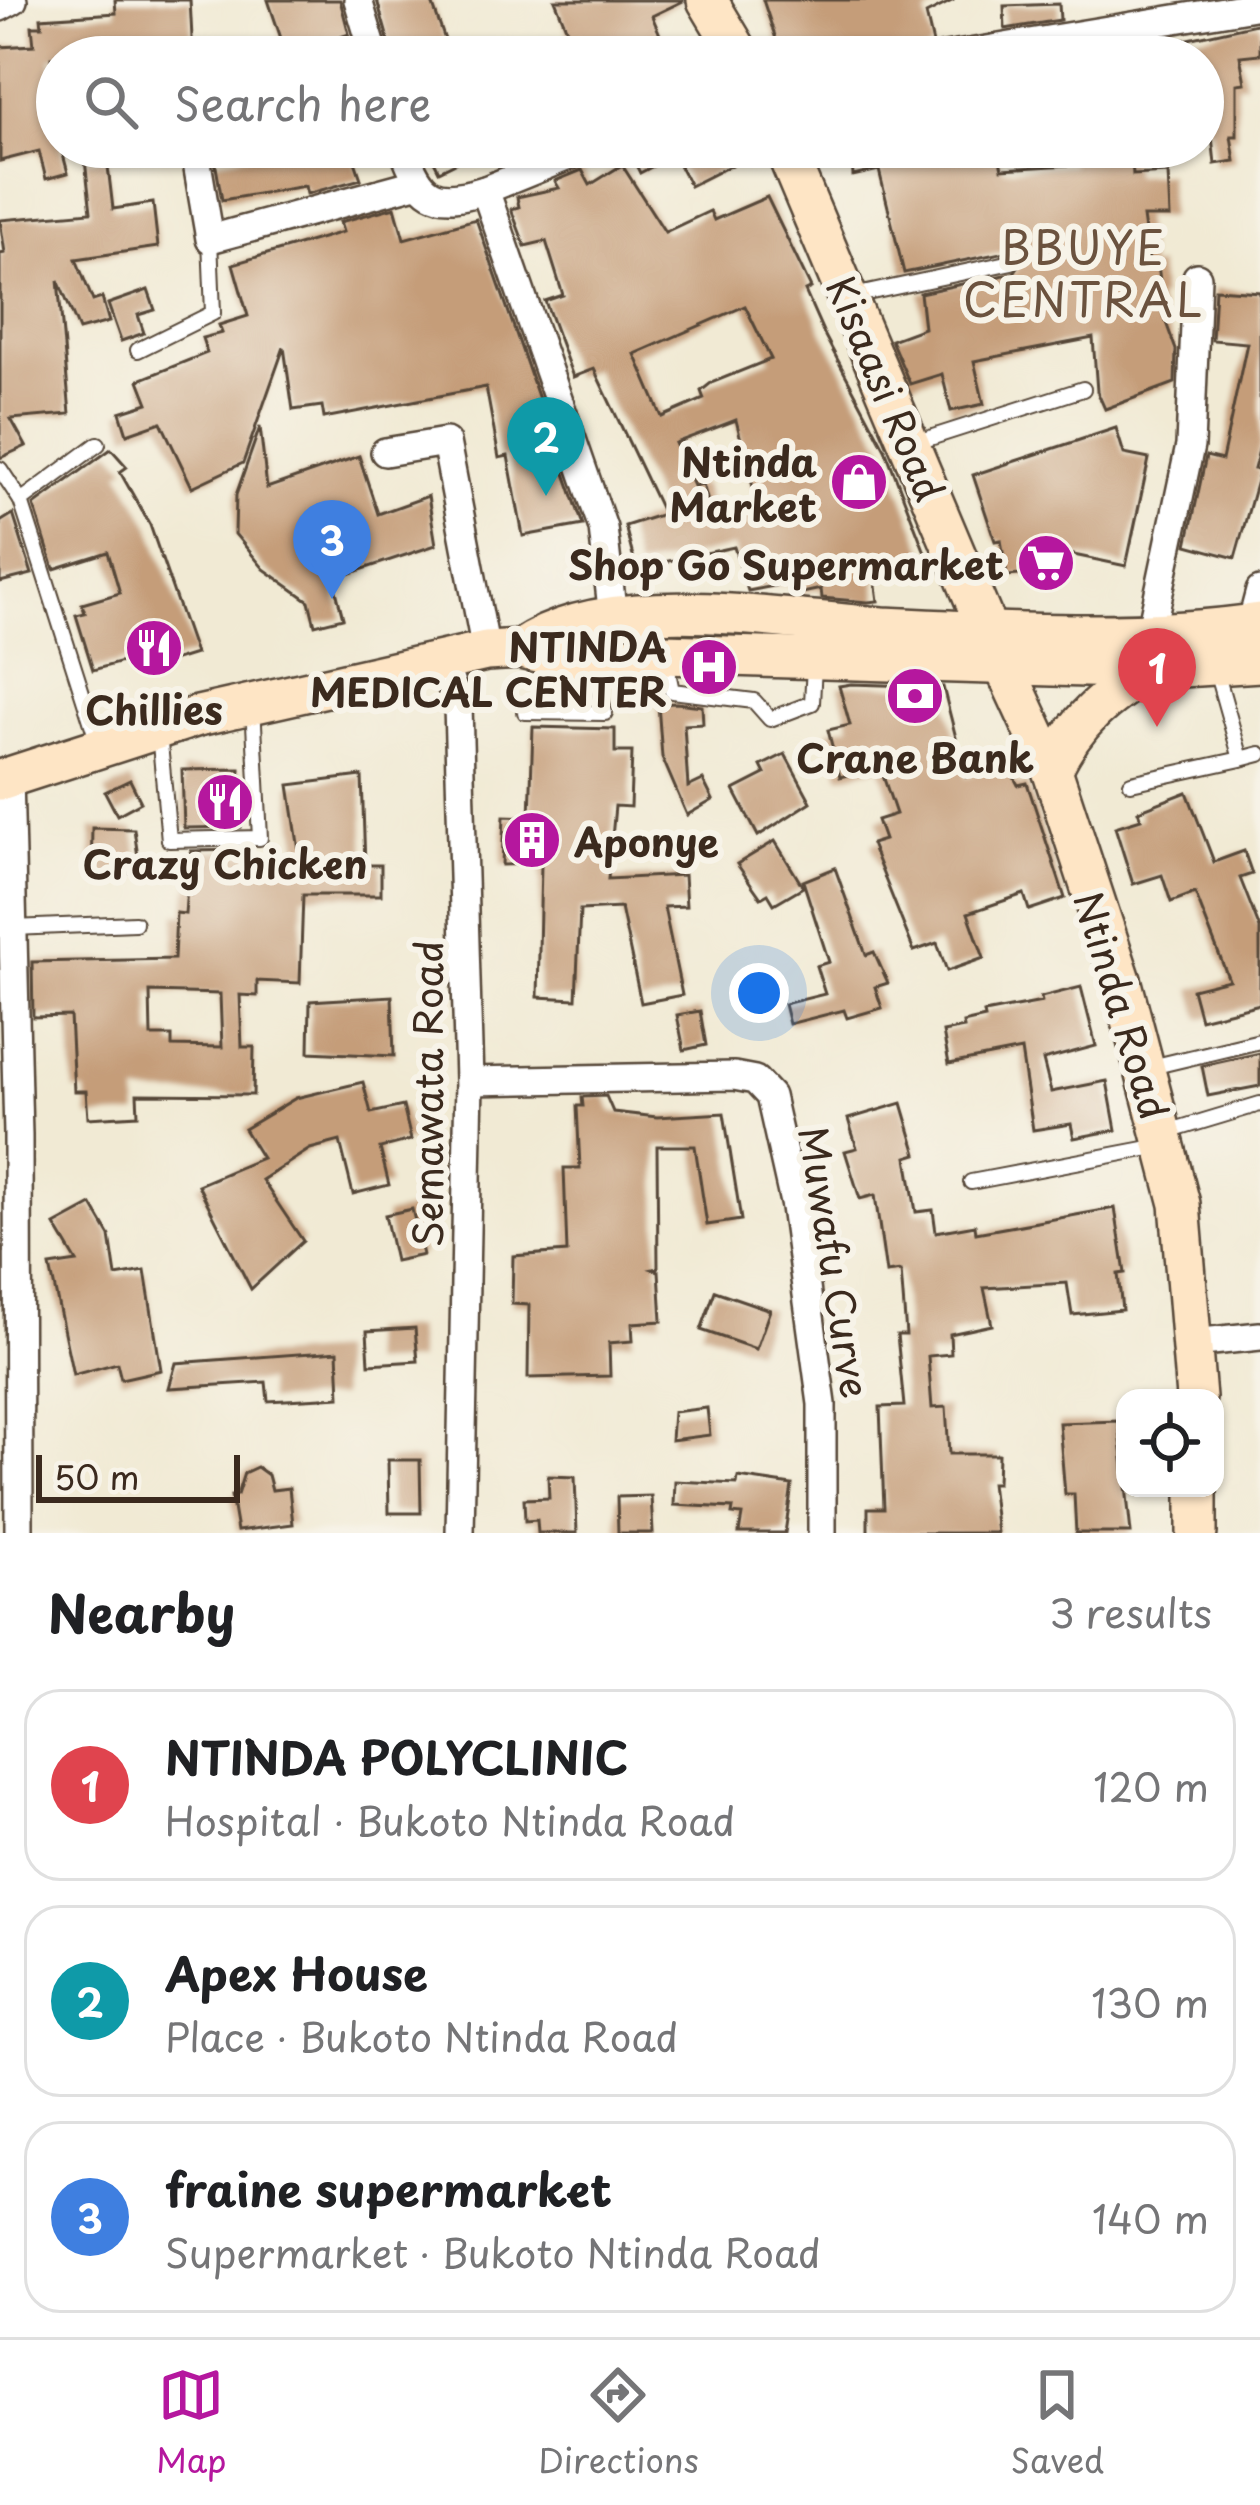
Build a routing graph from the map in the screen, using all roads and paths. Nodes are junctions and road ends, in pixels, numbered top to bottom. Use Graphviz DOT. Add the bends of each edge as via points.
graph roads {
  1 [pos="13,0"];
  2 [pos="358,0"];
  3 [pos="1242,5"];
  4 [pos="0,7"];
  5 [pos="717,7"];
  6 [pos="369,36"];
  7 [pos="731,36"];
  8 [pos="1065,36"];
  9 [pos="198,168"];
  10 [pos="411,168"];
  11 [pos="539,168"];
  12 [pos="793,168"];
  13 [pos="416,183"];
  14 [pos="485,190"];
  15 [pos="210,239"];
  16 [pos="1012,262"];
  17 [pos="1197,277"];
  18 [pos="848,297"];
  19 [pos="138,350"];
  20 [pos="1083,389"];
  21 [pos="98,444"];
  22 [pos="911,444"];
  23 [pos="385,452"];
  24 [pos="0,469"];
  25 [pos="21,501"];
  26 [pos="613,618"];
  27 [pos="1258,625"];
  28 [pos="987,629"];
  29 [pos="504,650"];
  30 [pos="1151,650"];
  31 [pos="664,653"];
  32 [pos="442,658"];
  33 [pos="590,660"];
  34 [pos="814,661"];
  35 [pos="1007,666"];
  36 [pos="1215,666"];
  37 [pos="253,703"];
  38 [pos="525,712"];
  39 [pos="159,728"];
  40 [pos="100,748"];
  41 [pos="1260,754"];
  42 [pos="1241,759"];
  43 [pos="1052,770"];
  44 [pos="4,778"];
  45 [pos="1131,783"];
  46 [pos="135,922"];
  47 [pos="13,928"];
  48 [pos="1260,1041"];
  49 [pos="1148,1068"];
  50 [pos="469,1081"];
  51 [pos="1260,1104"];
  52 [pos="1163,1139"];
  53 [pos="971,1182"];
  54 [pos="9,1280"];
  55 [pos="1260,1336"];
  56 [pos="1193,1343"];
  57 [pos="1196,1389"];
  58 [pos="1197,1497"];
  59 [pos="12,1526"];
  60 [pos="460,1533"];
  61 [pos="822,1533"];
  62 [pos="1197,1533"];
  1 -- 4 [label="street"];
  2 -- 6 [label="street"];
  3 -- 8 [label="street"];
  5 -- 7 [label="main road"];
  9 -- 15 [label="street"];
  10 -- 13 [label="street"];
  11 -- 14 [label="street"];
  12 -- 18 [label="main road, Kisaasi Road"];
  13 -- 14 [label="street" via="455,199"];
  13 -- 15 [label="street"];
  14 -- 26 [label="street" via="604,528"];
  15 -- 19 [label="lane" via="213,313"];
  16 -- 18 [label="lane"];
  17 -- 30 [label="street" via="1190,446"];
  18 -- 22 [label="main road, Kisaasi Road"];
  20 -- 22 [label="lane"];
  21 -- 25 [label="lane"];
  22 -- 28 [label="main road, Kisaasi Road"];
  23 -- 29 [label="street" via="446,442"];
  24 -- 25 [label="lane"];
  25 -- 40 [label="lane"];
  26 -- 28 [label="main road"];
  26 -- 29 [label="main road" via="566,625"];
  27 -- 30 [label="main road"];
  27 -- 36 [label="main road"];
  28 -- 30 [label="main road"];
  28 -- 35 [label="main road, Ntinda Road"];
  29 -- 32 [label="main road"];
  29 -- 33 [label="main road"];
  30 -- 35 [label="main road"];
  30 -- 36 [label="main road"];
  30 -- 43 [label="main road" via="1097,702"];
  31 -- 33 [label="main road"];
  31 -- 34 [label="main road"];
  31 -- 34 [label="lane" via="672,692 754,701 770,719 812,704"];
  32 -- 37 [label="main road"];
  32 -- 50 [label="street, Semawata Road" via="458,706"];
  33 -- 38 [label="lane" via="605,713"];
  34 -- 35 [label="main road"];
  35 -- 43 [label="main road, Ntinda Road"];
  36 -- 42 [label="lane"];
  37 -- 39 [label="main road"];
  37 -- 39 [label="lane" via="260,838 169,840"];
  39 -- 40 [label="main road"];
  40 -- 44 [label="main road"];
  41 -- 42 [label="lane"];
  42 -- 45 [label="lane"];
  43 -- 49 [label="main road, Ntinda Road"];
  44 -- 47 [label="street"];
  46 -- 47 [label="lane"];
  47 -- 54 [label="street"];
  48 -- 49 [label="lane"];
  49 -- 52 [label="main road, Ntinda Road"];
  50 -- 60 [label="street, Semawata Road"];
  50 -- 61 [label="street, Muwafu Curve" via="734,1076 754,1080 770,1096 795,1207 822,1404"];
  51 -- 52 [label="lane"];
  52 -- 53 [label="lane"];
  52 -- 56 [label="main road, Ntinda Road" via="1180,1204"];
  54 -- 59 [label="street"];
  55 -- 56 [label="street"];
  56 -- 57 [label="main road, Ntinda Road"];
  58 -- 62 [label="main road"];
}
